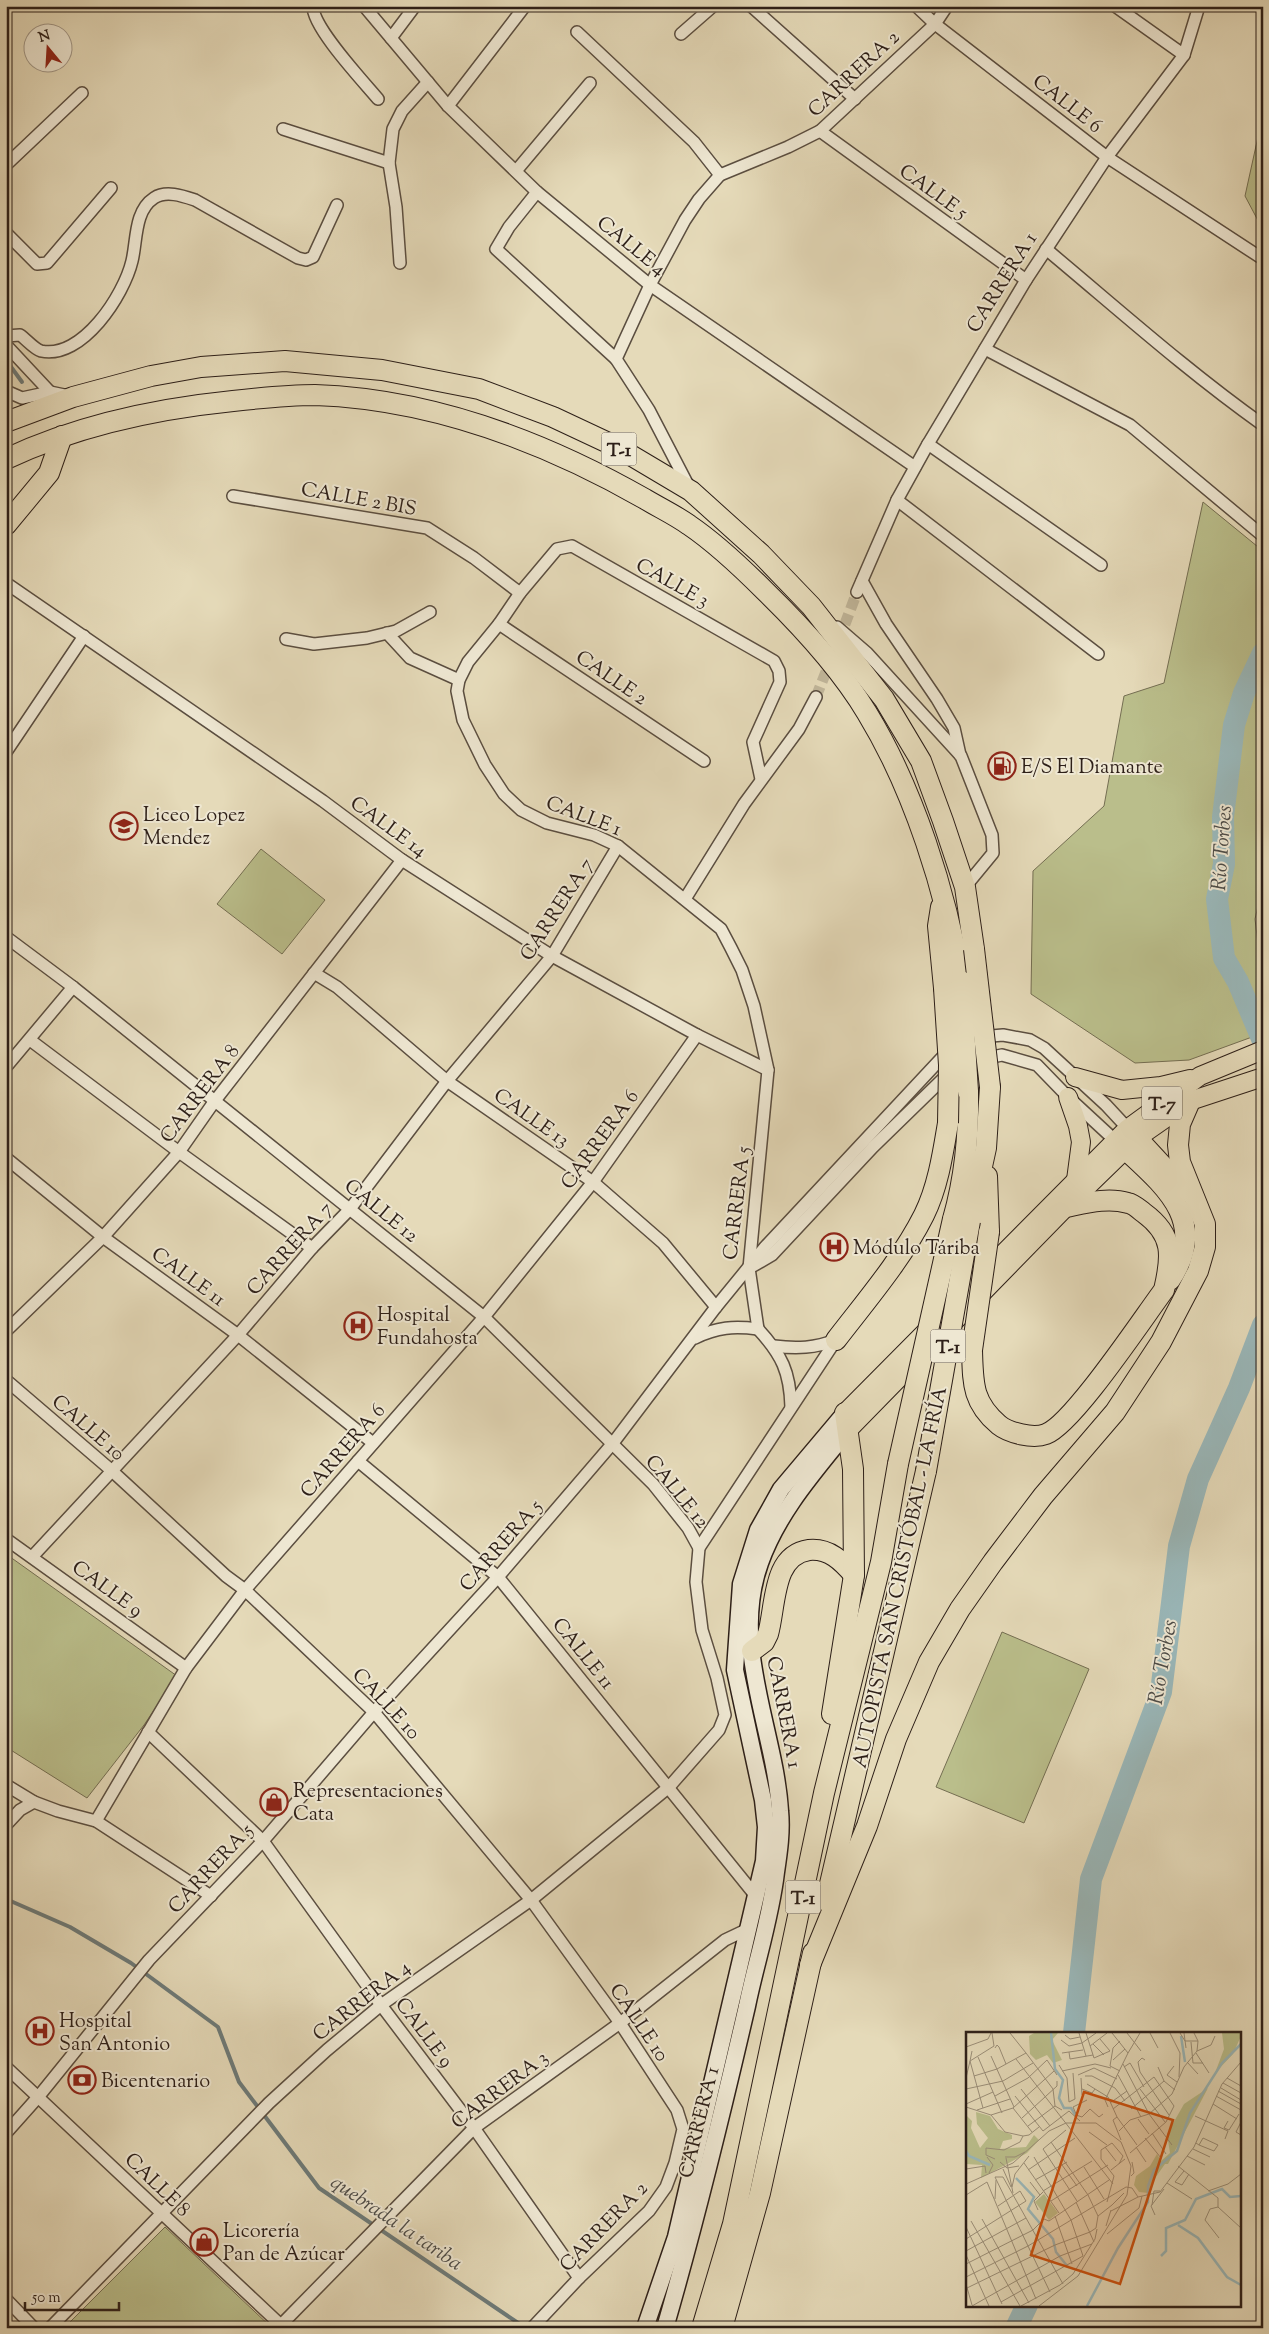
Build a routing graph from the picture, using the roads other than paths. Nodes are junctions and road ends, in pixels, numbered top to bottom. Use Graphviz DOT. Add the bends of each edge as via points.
graph roads {
  1 [pos="313,6"];
  2 [pos="364,6"];
  3 [pos="415,6"];
  4 [pos="525,6"];
  5 [pos="713,6"];
  6 [pos="751,6"];
  7 [pos="916,6"];
  8 [pos="947,6"];
  9 [pos="1116,6"];
  10 [pos="1199,6"];
  11 [pos="935,24"];
  12 [pos="577,32"];
  13 [pos="681,34"];
  14 [pos="391,38"];
  15 [pos="1184,55"];
  16 [pos="428,82"];
  17 [pos="590,83"];
  18 [pos="82,93"];
  19 [pos="378,99"];
  20 [pos="855,99"];
  21 [pos="448,106"];
  22 [pos="283,129"];
  23 [pos="820,131"];
  24 [pos="1107,157"];
  25 [pos="389,163"];
  26 [pos="7,164"];
  27 [pos="516,171"];
  28 [pos="720,175"];
  29 [pos="111,188"];
  30 [pos="537,192"];
  31 [pos="337,205"];
  32 [pos="6,233"];
  33 [pos="1046,249"];
  34 [pos="1263,259"];
  35 [pos="400,263"];
  36 [pos="1026,280"];
  37 [pos="650,285"];
  38 [pos="6,336"];
  39 [pos="6,345"];
  40 [pos="986,349"];
  41 [pos="616,359"];
  42 [pos="6,390"];
  43 [pos="50,392"];
  44 [pos="73,396"];
  45 [pos="6,422"];
  46 [pos="1263,425"];
  47 [pos="62,436"];
  48 [pos="928,444"];
  49 [pos="6,459"];
  50 [pos="915,467"];
  51 [pos="691,491"];
  52 [pos="233,496"];
  53 [pos="898,500"];
  54 [pos="6,525"];
  55 [pos="1263,536"];
  56 [pos="1101,565"];
  57 [pos="862,581"];
  58 [pos="6,583"];
  59 [pos="857,592"];
  60 [pos="520,593"];
  61 [pos="812,606"];
  62 [pos="430,612"];
  63 [pos="499,624"];
  64 [pos="387,633"];
  65 [pos="84,636"];
  66 [pos="286,639"];
  67 [pos="1098,654"];
  68 [pos="459,680"];
  69 [pos="816,697"];
  70 [pos="6,752"];
  71 [pos="961,756"];
  72 [pos="704,761"];
  73 [pos="761,779"];
  74 [pos="618,846"];
  75 [pos="402,860"];
  76 [pos="965,887"];
  77 [pos="685,899"];
  78 [pos="6,938"];
  79 [pos="552,956"];
  80 [pos="314,973"];
  81 [pos="952,985"];
  82 [pos="73,987"];
  83 [pos="697,1035"];
  84 [pos="30,1040"];
  85 [pos="1263,1050"];
  86 [pos="6,1067"];
  87 [pos="768,1070"];
  88 [pos="1206,1073"];
  89 [pos="1075,1077"];
  90 [pos="1263,1078"];
  91 [pos="447,1081"];
  92 [pos="1068,1097"];
  93 [pos="1190,1101"];
  94 [pos="214,1102"];
  95 [pos="1126,1139"];
  96 [pos="986,1148"];
  97 [pos="179,1152"];
  98 [pos="6,1158"];
  99 [pos="1076,1180"];
  100 [pos="593,1182"];
  101 [pos="1196,1203"];
  102 [pos="1066,1207"];
  103 [pos="350,1208"];
  104 [pos="962,1220"];
  105 [pos="103,1237"];
  106 [pos="312,1248"];
  107 [pos="749,1268"];
  108 [pos="1164,1290"];
  109 [pos="716,1307"];
  110 [pos="484,1316"];
  111 [pos="758,1329"];
  112 [pos="6,1331"];
  113 [pos="238,1335"];
  114 [pos="691,1340"];
  115 [pos="836,1340"];
  116 [pos="774,1346"];
  117 [pos="6,1380"];
  118 [pos="790,1408"];
  119 [pos="847,1422"];
  120 [pos="613,1443"];
  121 [pos="374,1444"];
  122 [pos="358,1461"];
  123 [pos="111,1470"];
  124 [pos="6,1539"];
  125 [pos="700,1548"];
  126 [pos="32,1556"];
  127 [pos="854,1575"];
  128 [pos="498,1577"];
  129 [pos="246,1590"];
  130 [pos="752,1651"];
  131 [pos="186,1668"];
  132 [pos="374,1712"];
  133 [pos="148,1732"];
  134 [pos="6,1785"];
  135 [pos="669,1787"];
  136 [pos="824,1793"];
  137 [pos="34,1802"];
  138 [pos="96,1821"];
  139 [pos="6,1826"];
  140 [pos="263,1841"];
  141 [pos="755,1895"];
  142 [pos="211,1896"];
  143 [pos="531,1900"];
  144 [pos="746,1930"];
  145 [pos="810,1965"];
  146 [pos="381,2005"];
  147 [pos="620,2023"];
  148 [pos="6,2068"];
  149 [pos="39,2096"];
  150 [pos="677,2110"];
  151 [pos="474,2128"];
  152 [pos="6,2133"];
  153 [pos="162,2214"];
  154 [pos="579,2278"];
  155 [pos="6,2299"];
  156 [pos="281,2327"];
  157 [pos="34,2328"];
  158 [pos="50,2328"];
  159 [pos="532,2328"];
  160 [pos="645,2328"];
  161 [pos="665,2328"];
  162 [pos="702,2328"];
  163 [pos="722,2328"];
  1 -- 19 [label="street" via="322,30"];
  2 -- 14 [label="street, CALLE 4"];
  3 -- 14 [label="street"];
  4 -- 21 [label="street"];
  5 -- 13 [label="street"];
  6 -- 20 [label="street"];
  7 -- 11 [label="street, CALLE 6"];
  8 -- 11 [label="street, CARRERA 2"];
  9 -- 15 [label="street"];
  10 -- 15 [label="street, CARRERA 1"];
  11 -- 20 [label="street, CARRERA 2"];
  11 -- 24 [label="street, CALLE 6"];
  12 -- 28 [label="street" via="694,142"];
  14 -- 16 [label="street, CALLE 4"];
  15 -- 24 [label="street, CARRERA 1"];
  16 -- 21 [label="street, CALLE 4"];
  16 -- 25 [label="street" via="402,112 393,129"];
  17 -- 27 [label="street"];
  18 -- 26 [label="street"];
  20 -- 23 [label="street, CARRERA 2"];
  21 -- 27 [label="street, CALLE 4"];
  22 -- 25 [label="street"];
  23 -- 28 [label="street, CARRERA 2"];
  23 -- 36 [label="street, CALLE 5"];
  24 -- 33 [label="street, CARRERA 1"];
  24 -- 34 [label="street, CALLE 6"];
  25 -- 35 [label="street"];
  27 -- 30 [label="street, CALLE 4"];
  28 -- 37 [label="street, CARRERA 2" via="685,220"];
  29 -- 32 [label="street" via="47,263 37,264"];
  30 -- 37 [label="street, CALLE 4"];
  30 -- 41 [label="street" via="496,249"];
  31 -- 38 [label="street" via="313,257 306,260 195,200 180,195 154,198 143,210 132,263 110,312 81,339 56,351 39,350 20,335"];
  33 -- 36 [label="street, CARRERA 1"];
  33 -- 46 [label="street" via="1173,357"];
  36 -- 40 [label="street, CARRERA 1"];
  37 -- 41 [label="street, CARRERA 2"];
  37 -- 50 [label="street, CALLE 4"];
  39 -- 43 [label="street"];
  40 -- 48 [label="street, CARRERA 1"];
  40 -- 55 [label="street" via="1130,425"];
  41 -- 51 [label="street" via="649,410"];
  42 -- 43 [label="street" via="22,398"];
  43 -- 44 [label="street"];
  44 -- 45 [label="highway, AUTOPISTA SAN CRISTÓBAL - LA FRÍA / T-1"];
  44 -- 51 [label="highway, AUTOPISTA SAN CRISTÓBAL - LA FRÍA / T-1" via="151,376 242,363 286,361 382,370 501,396 601,440"];
  47 -- 49 [label="highway, AUTOPISTA SAN CRISTÓBAL - LA FRÍA / T-1"];
  47 -- 54 [label="highway" via="49,473"];
  47 -- 81 [label="highway, AUTOPISTA SAN CRISTÓBAL - LA FRÍA / T-1" via="117,419 165,410 265,398 314,395 399,405 480,425 526,441 588,468 689,524 742,567 789,614 866,710 920,826 943,895 953,934"];
  48 -- 50 [label="street, CARRERA 1"];
  48 -- 56 [label="street"];
  50 -- 53 [label="street, CARRERA 1"];
  51 -- 61 [label="highway, AUTOPISTA SAN CRISTÓBAL - LA FRÍA / T-1" via="761,554"];
  52 -- 60 [label="street, CALLE 2 BIS" via="428,528"];
  53 -- 57 [label="street, CARRERA 1"];
  53 -- 67 [label="street"];
  57 -- 59 [label="street, CARRERA 1"];
  57 -- 71 [label="street" via="954,728"];
  58 -- 65 [label="street, CALLE 14"];
  60 -- 63 [label="street, CALLE 3"];
  60 -- 73 [label="street, CALLE 3" via="557,549 572,546 774,662 780,682 753,742"];
  61 -- 71 [label="street" via="867,653"];
  61 -- 76 [label="highway, AUTOPISTA SAN CRISTÓBAL - LA FRÍA / T-1" via="884,698 921,762"];
  62 -- 64 [label="street"];
  63 -- 68 [label="street" via="468,662"];
  63 -- 72 [label="street, CALLE 2"];
  64 -- 66 [label="street" via="314,644"];
  64 -- 68 [label="street" via="410,658"];
  65 -- 70 [label="street"];
  65 -- 75 [label="street, CALLE 14" via="323,801"];
  68 -- 74 [label="street, CALLE 1" via="463,720 484,765 504,794 522,810 547,823 594,835"];
  69 -- 73 [label="street" via="799,729"];
  71 -- 76 [label="street" via="992,835 993,853"];
  73 -- 77 [label="street"];
  74 -- 77 [label="street, CALLE 1"];
  74 -- 79 [label="street, CARRERA 7"];
  75 -- 79 [label="street, CALLE 14"];
  75 -- 80 [label="street, CARRERA 8"];
  76 -- 96 [label="highway, AUTOPISTA SAN CRISTÓBAL - LA FRÍA / T-1, bridge" via="990,1088"];
  77 -- 87 [label="street, CARRERA 5" via="721,929 742,970 754,1006"];
  78 -- 82 [label="street, CALLE 12"];
  79 -- 83 [label="street, CALLE 14"];
  79 -- 91 [label="street, CARRERA 7"];
  80 -- 91 [label="street, CALLE 13" via="337,988"];
  80 -- 94 [label="street, CARRERA 8"];
  81 -- 104 [label="highway, AUTOPISTA SAN CRISTÓBAL - LA FRÍA / T-1, bridge" via="968,1091"];
  81 -- 115 [label="highway, bridge" via="948,1123 943,1158 924,1214 894,1262"];
  82 -- 84 [label="street"];
  82 -- 94 [label="street, CALLE 12"];
  83 -- 87 [label="street, CALLE 14"];
  83 -- 100 [label="street, CARRERA 6"];
  84 -- 86 [label="street"];
  84 -- 97 [label="street"];
  85 -- 88 [label="main road, T-7"];
  87 -- 107 [label="street, CARRERA 5"];
  88 -- 89 [label="main road" via="1161,1086 1122,1090"];
  88 -- 95 [label="main road, T-7"];
  89 -- 95 [label="street" via="1106,1105"];
  89 -- 107 [label="street" via="1044,1048 1030,1040 1003,1035 973,1038 954,1045 765,1246"];
  90 -- 93 [label="main road, T-7"];
  91 -- 100 [label="street, CALLE 13"];
  91 -- 103 [label="street, CARRERA 7"];
  92 -- 95 [label="street"];
  92 -- 99 [label="main road" via="1081,1142"];
  92 -- 107 [label="street" via="1037,1065 1002,1055 972,1061 948,1074 873,1147 772,1255"];
  93 -- 95 [label="main road, T-7"];
  93 -- 101 [label="highway" via="1180,1124 1178,1146 1180,1162"];
  94 -- 97 [label="street, CARRERA 8"];
  94 -- 103 [label="street, CALLE 12"];
  95 -- 99 [label="main road, T-7"];
  95 -- 101 [label="highway"];
  95 -- 102 [label="main road, CARRERA 1"];
  95 -- 108 [label="highway" via="1180,1211 1186,1235 1185,1253"];
  96 -- 104 [label="highway, AUTOPISTA SAN CRISTÓBAL - LA FRÍA / T-1"];
  96 -- 108 [label="highway, bridge" via="989,1232 972,1350 973,1386 986,1414 1006,1431 1032,1436 1047,1434 1081,1402"];
  97 -- 105 [label="street, CARRERA 8"];
  97 -- 106 [label="street"];
  98 -- 105 [label="street, CALLE 11"];
  99 -- 119 [label="main road, T-7"];
  100 -- 109 [label="street, CALLE 13" via="663,1243"];
  100 -- 110 [label="street, CARRERA 6"];
  101 -- 145 [label="highway" via="1205,1224 1206,1247 1194,1278 1161,1342 1115,1412 1043,1496 993,1562 929,1662 896,1739 867,1826"];
  102 -- 108 [label="highway" via="1097,1201 1120,1201 1131,1203 1153,1220 1163,1230 1169,1245 1169,1268"];
  102 -- 119 [label="main road, CARRERA 1"];
  103 -- 106 [label="street, CARRERA 7"];
  103 -- 110 [label="street, CALLE 12"];
  104 -- 136 [label="highway, AUTOPISTA SAN CRISTÓBAL - LA FRÍA / T-1, bridge" via="898,1464 881,1562"];
  104 -- 145 [label="highway, AUTOPISTA SAN CRISTÓBAL - LA FRÍA / T-1, bridge" via="926,1471"];
  105 -- 112 [label="street, CARRERA 8"];
  105 -- 113 [label="street, CALLE 11"];
  106 -- 113 [label="street, CARRERA 7"];
  107 -- 109 [label="street, CARRERA 5"];
  107 -- 111 [label="street"];
  109 -- 114 [label="street, CARRERA 5"];
  110 -- 120 [label="street, CALLE 12"];
  110 -- 121 [label="street, CARRERA 6"];
  111 -- 114 [label="street" via="735,1326 712,1330"];
  111 -- 116 [label="street"];
  113 -- 121 [label="street, CALLE 11"];
  113 -- 123 [label="street, CARRERA 7"];
  114 -- 120 [label="street, CARRERA 5"];
  115 -- 116 [label="street" via="817,1347"];
  115 -- 118 [label="street"];
  116 -- 118 [label="street" via="785,1365 790,1386"];
  117 -- 123 [label="street, CALLE 10"];
  118 -- 125 [label="street"];
  119 -- 127 [label="highway" via="853,1468"];
  119 -- 130 [label="street, CARRERA 1" via="800,1488 768,1542 754,1589 750,1618"];
  119 -- 141 [label="street, CARRERA 1" via="781,1489 758,1530 741,1584 735,1670 766,1827 764,1861"];
  120 -- 125 [label="street, CALLE 12" via="653,1484"];
  120 -- 128 [label="street, CARRERA 5"];
  121 -- 122 [label="street, CARRERA 6"];
  122 -- 128 [label="street, CALLE 11"];
  122 -- 129 [label="street, CARRERA 6"];
  123 -- 126 [label="street, CARRERA 7"];
  123 -- 129 [label="street, CALLE 10" via="226,1576"];
  124 -- 126 [label="street, CALLE 9"];
  125 -- 135 [label="street, CARRERA 4" via="696,1582 702,1630 725,1715 719,1730"];
  126 -- 131 [label="street, CALLE 9"];
  127 -- 130 [label="highway" via="833,1554 812,1550 792,1556 781,1572 768,1634 764,1642"];
  127 -- 136 [label="highway" via="835,1686"];
  128 -- 132 [label="street, CARRERA 5"];
  128 -- 135 [label="street, CALLE 11"];
  129 -- 131 [label="street, CARRERA 6"];
  129 -- 132 [label="street, CALLE 10"];
  130 -- 161 [label="street, CARRERA 1" via="780,1811 776,1875 710,2165"];
  131 -- 133 [label="street, CARRERA 6"];
  132 -- 140 [label="street, CARRERA 5"];
  132 -- 143 [label="street, CALLE 10"];
  133 -- 138 [label="street, CARRERA 6"];
  133 -- 140 [label="street, CALLE 9"];
  134 -- 137 [label="street"];
  135 -- 141 [label="street, CALLE 11"];
  135 -- 143 [label="street, CARRERA 4"];
  136 -- 162 [label="highway, AUTOPISTA SAN CRISTÓBAL - LA FRÍA / T-1" via="733,2224"];
  137 -- 138 [label="street" via="58,1812"];
  137 -- 139 [label="street" via="20,1810"];
  138 -- 142 [label="street"];
  140 -- 142 [label="street, CARRERA 5"];
  140 -- 146 [label="street, CALLE 9"];
  141 -- 144 [label="street, CARRERA 1"];
  142 -- 149 [label="street, CARRERA 5" via="135,1976"];
  143 -- 146 [label="street, CARRERA 4"];
  143 -- 147 [label="street, CALLE 10"];
  144 -- 147 [label="street, CARRERA 3" via="725,1940"];
  144 -- 160 [label="street, CARRERA 1" via="676,2236"];
  145 -- 163 [label="highway, AUTOPISTA SAN CRISTÓBAL - LA FRÍA / T-1" via="760,2193"];
  146 -- 151 [label="street, CALLE 9"];
  146 -- 153 [label="street, CARRERA 4" via="269,2103"];
  147 -- 150 [label="street, CALLE 10"];
  147 -- 151 [label="street, CARRERA 3"];
  148 -- 149 [label="street, CALLE 8"];
  149 -- 152 [label="street, CARRERA 5"];
  149 -- 153 [label="street, CALLE 8"];
  150 -- 154 [label="street, CARRERA 2" via="683,2129 676,2163 666,2187 649,2211"];
  151 -- 154 [label="street, CALLE 9"];
  151 -- 156 [label="street, CARRERA 3"];
  153 -- 156 [label="street, CALLE 8"];
  153 -- 158 [label="street, CARRERA 4"];
  154 -- 159 [label="street, CARRERA 2"];
  155 -- 157 [label="street"];
}
